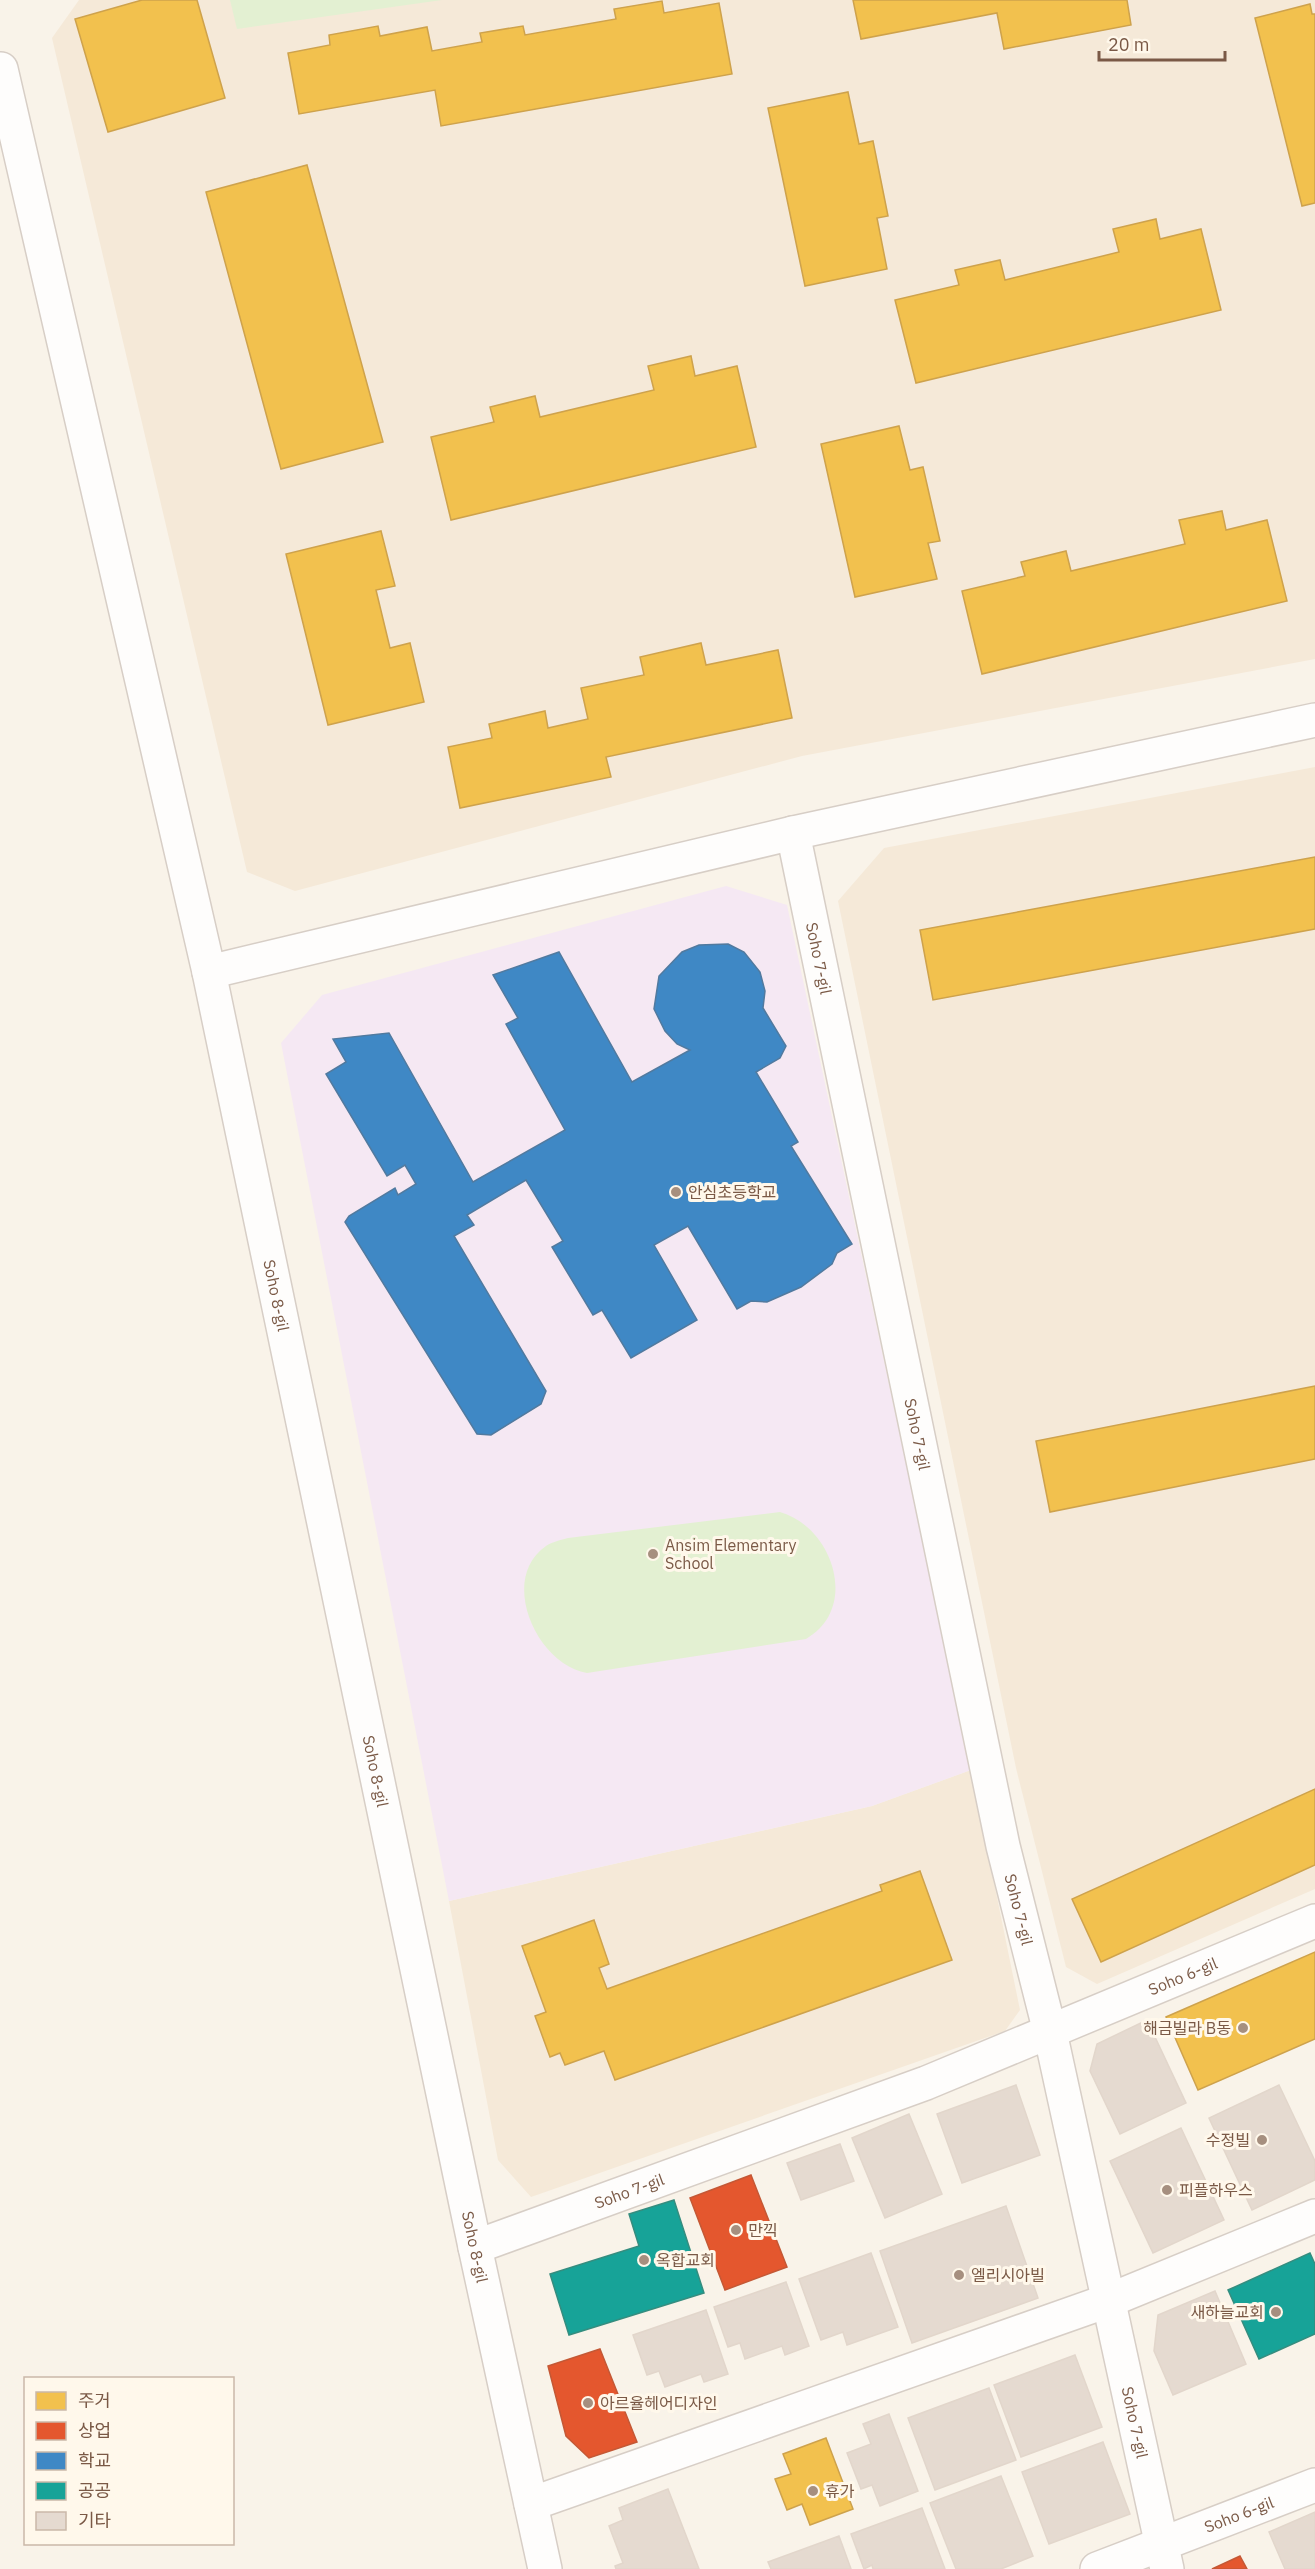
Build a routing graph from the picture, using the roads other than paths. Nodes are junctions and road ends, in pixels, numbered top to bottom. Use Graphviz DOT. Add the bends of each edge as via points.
graph roads {
  1 [pos="1,69"];
  2 [pos="1315,720"];
  3 [pos="793,833"];
  4 [pos="209,972"];
  5 [pos="1315,1921"];
  6 [pos="1050,2032"];
  7 [pos="1315,2216"];
  8 [pos="475,2247"];
  9 [pos="1110,2300"];
  10 [pos="1315,2485"];
  11 [pos="531,2504"];
  12 [pos="1164,2556"];
  13 [pos="545,2569"];
  14 [pos="1097,2569"];
  1 -- 4 [label="street, Soho 8-gil"];
  2 -- 3 [label="street"];
  3 -- 4 [label="street"];
  3 -- 6 [label="street, Soho 7-gil" via="1003,1846"];
  4 -- 8 [label="street, Soho 8-gil"];
  5 -- 6 [label="street, Soho 6-gil"];
  6 -- 8 [label="street, Soho 7-gil" via="926,2083"];
  6 -- 9 [label="street, Soho 7-gil"];
  7 -- 9 [label="street"];
  8 -- 11 [label="street, Soho 8-gil"];
  9 -- 11 [label="street"];
  9 -- 12 [label="street, Soho 7-gil"];
  10 -- 12 [label="street, Soho 6-gil"];
  11 -- 13 [label="street, Soho 8-gil"];
  12 -- 14 [label="street"];
}
